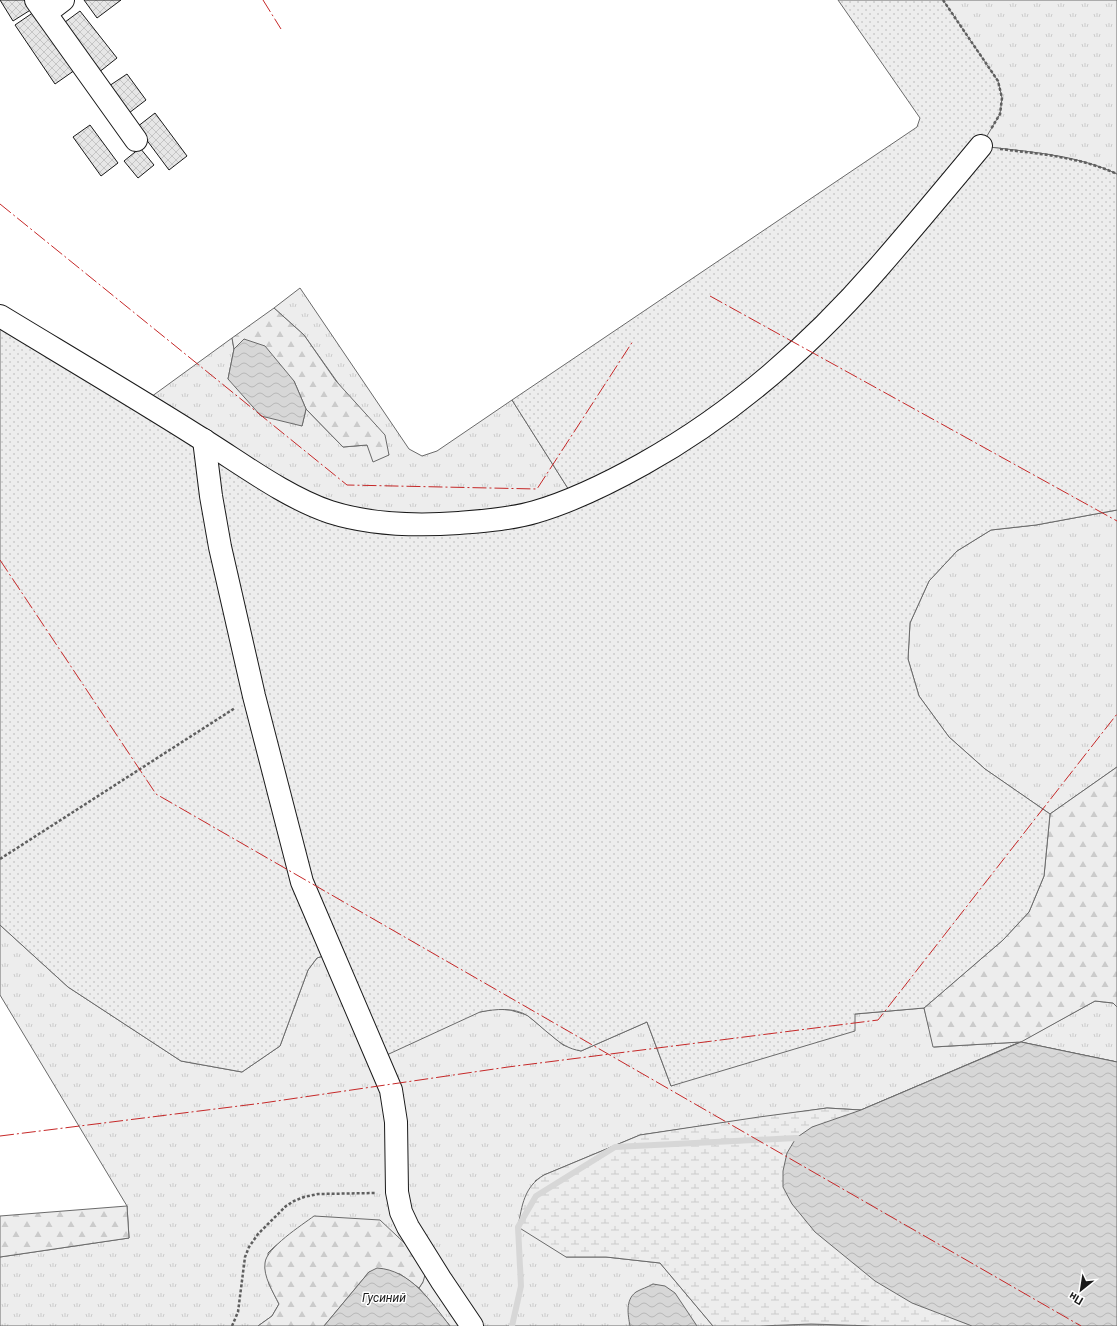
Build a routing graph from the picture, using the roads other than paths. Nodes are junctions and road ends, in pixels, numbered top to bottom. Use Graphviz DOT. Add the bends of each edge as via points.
graph roads {
  1 [pos="63,0"];
  2 [pos="41,7"];
  3 [pos="136,140"];
  4 [pos="981,146"];
  5 [pos="0,316"];
  6 [pos="204,440"];
  7 [pos="472,1326"];
  1 -- 2 [label="street"];
  2 -- 3 [label="street"];
  4 -- 6 [label="street" via="877,270 830,320 738,403 689,437 610,482 574,498 533,513 488,521 415,524 373,521 330,512 310,504"];
  5 -- 6 [label="street"];
  6 -- 7 [label="street" via="220,547 254,696 302,882 391,1090 396,1122 397,1192 401,1212"];
}
